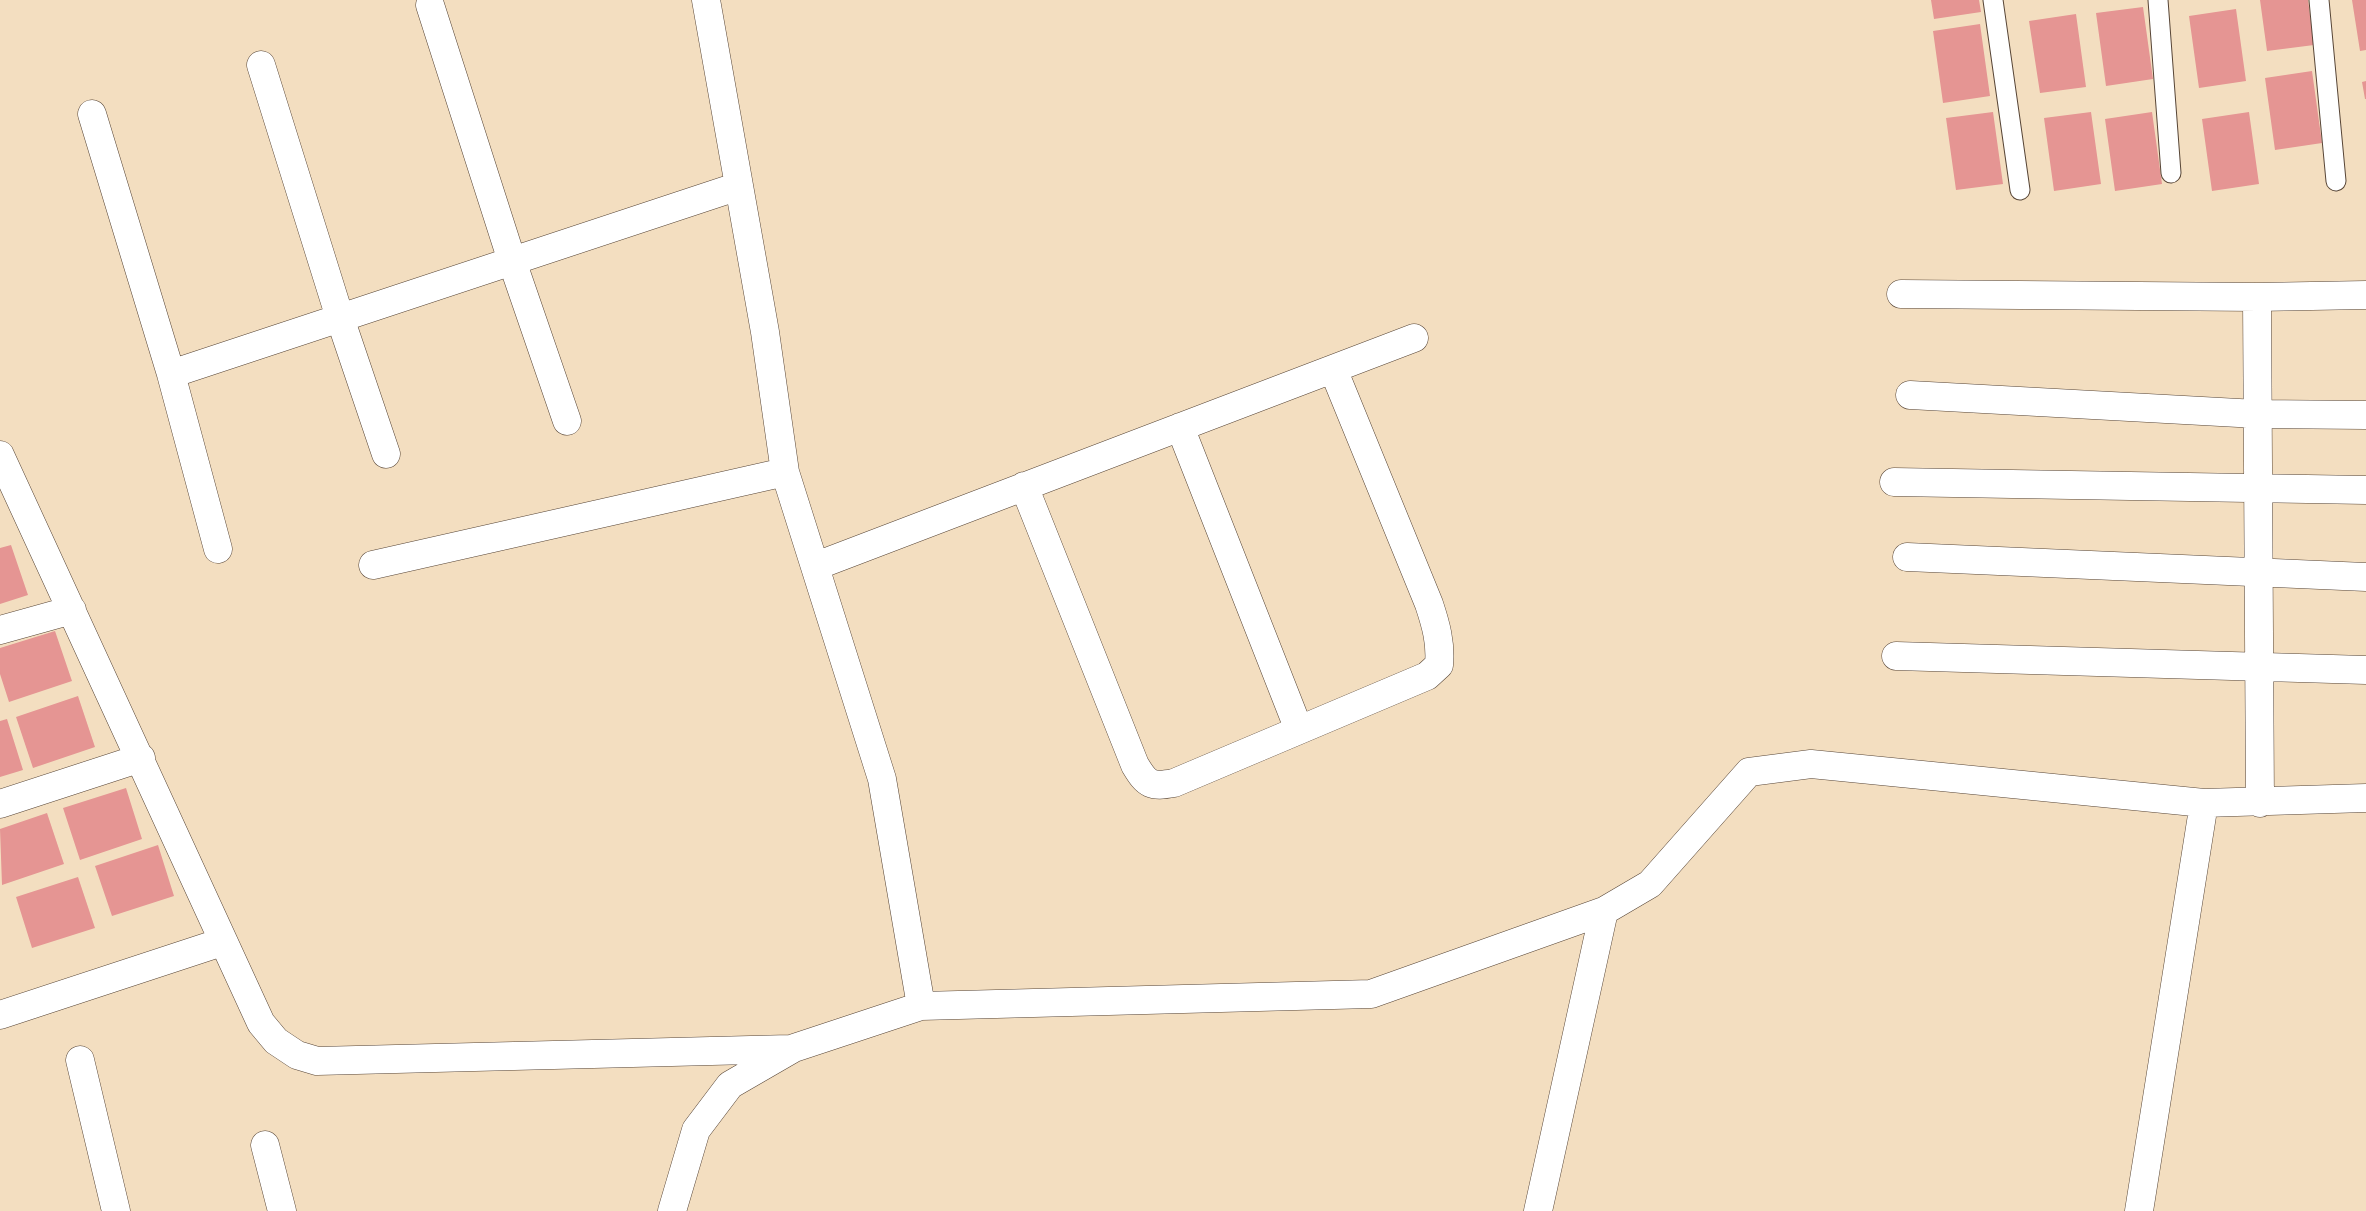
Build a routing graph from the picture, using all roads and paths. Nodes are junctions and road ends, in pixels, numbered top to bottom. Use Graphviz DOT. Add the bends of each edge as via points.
graph roads {
  1 [pos="706,0"];
  2 [pos="1993,0"];
  3 [pos="2158,0"];
  4 [pos="2319,0"];
  5 [pos="430,5"];
  6 [pos="261,65"];
  7 [pos="92,114"];
  8 [pos="2171,173"];
  9 [pos="2336,181"];
  10 [pos="739,186"];
  11 [pos="2020,190"];
  12 [pos="512,261"];
  13 [pos="1901,294"];
  14 [pos="2366,295"];
  15 [pos="2258,297"];
  16 [pos="340,318"];
  17 [pos="1414,338"];
  18 [pos="1333,369"];
  19 [pos="171,374"];
  20 [pos="1910,395"];
  21 [pos="2258,414"];
  22 [pos="2366,415"];
  23 [pos="566,421"];
  24 [pos="1180,427"];
  25 [pos="386,454"];
  26 [pos="0,455"];
  27 [pos="786,472"];
  28 [pos="1894,482"];
  29 [pos="1024,486"];
  30 [pos="2259,488"];
  31 [pos="2366,490"];
  32 [pos="218,549"];
  33 [pos="1907,557"];
  34 [pos="373,565"];
  35 [pos="816,566"];
  36 [pos="2260,572"];
  37 [pos="2366,577"];
  38 [pos="72,610"];
  39 [pos="0,630"];
  40 [pos="1896,656"];
  41 [pos="2260,668"];
  42 [pos="2366,670"];
  43 [pos="1299,730"];
  44 [pos="141,758"];
  45 [pos="2366,798"];
  46 [pos="2204,803"];
  47 [pos="2260,803"];
  48 [pos="0,804"];
  49 [pos="1604,911"];
  50 [pos="222,942"];
  51 [pos="921,1006"];
  52 [pos="0,1015"];
  53 [pos="794,1048"];
  54 [pos="80,1060"];
  55 [pos="265,1145"];
  56 [pos="116,1211"];
  57 [pos="282,1211"];
  58 [pos="672,1211"];
  59 [pos="1538,1211"];
  60 [pos="2139,1211"];
  1 -- 10 [label="street"];
  2 -- 11 [label="lane"];
  3 -- 8 [label="lane"];
  4 -- 9 [label="lane"];
  5 -- 12 [label="street"];
  6 -- 16 [label="street"];
  7 -- 19 [label="street"];
  10 -- 12 [label="street"];
  10 -- 27 [label="street"];
  12 -- 16 [label="street"];
  12 -- 23 [label="street"];
  13 -- 15 [label="street"];
  14 -- 15 [label="street"];
  15 -- 21 [label="street"];
  16 -- 19 [label="street"];
  16 -- 25 [label="street"];
  17 -- 18 [label="street"];
  18 -- 24 [label="street"];
  18 -- 43 [label="street" via="1429,604 1437,628 1439,665 1428,676"];
  19 -- 32 [label="street"];
  20 -- 21 [label="street"];
  21 -- 22 [label="street"];
  21 -- 30 [label="street"];
  24 -- 29 [label="street"];
  24 -- 43 [label="street"];
  26 -- 38 [label="street"];
  27 -- 34 [label="street"];
  27 -- 35 [label="street"];
  28 -- 30 [label="street"];
  29 -- 35 [label="street"];
  29 -- 43 [label="street" via="1135,765 1145,781 1157,786 1174,783"];
  30 -- 31 [label="street"];
  30 -- 36 [label="street"];
  33 -- 36 [label="street"];
  35 -- 51 [label="street" via="882,779"];
  36 -- 37 [label="street"];
  36 -- 41 [label="street"];
  38 -- 39 [label="street"];
  38 -- 44 [label="street"];
  40 -- 41 [label="street"];
  41 -- 42 [label="street"];
  41 -- 47 [label="street"];
  44 -- 48 [label="street"];
  44 -- 50 [label="street"];
  45 -- 47 [label="street"];
  46 -- 47 [label="street"];
  46 -- 49 [label="street" via="1811,764 1749,772 1650,884"];
  46 -- 60 [label="street"];
  49 -- 51 [label="street" via="1370,994"];
  49 -- 59 [label="street"];
  50 -- 52 [label="street"];
  50 -- 53 [label="street" via="261,1023 276,1041 297,1055 317,1061"];
  51 -- 53 [label="street"];
  53 -- 58 [label="street" via="730,1086 696,1130"];
  54 -- 56 [label="street"];
  55 -- 57 [label="street"];
}
